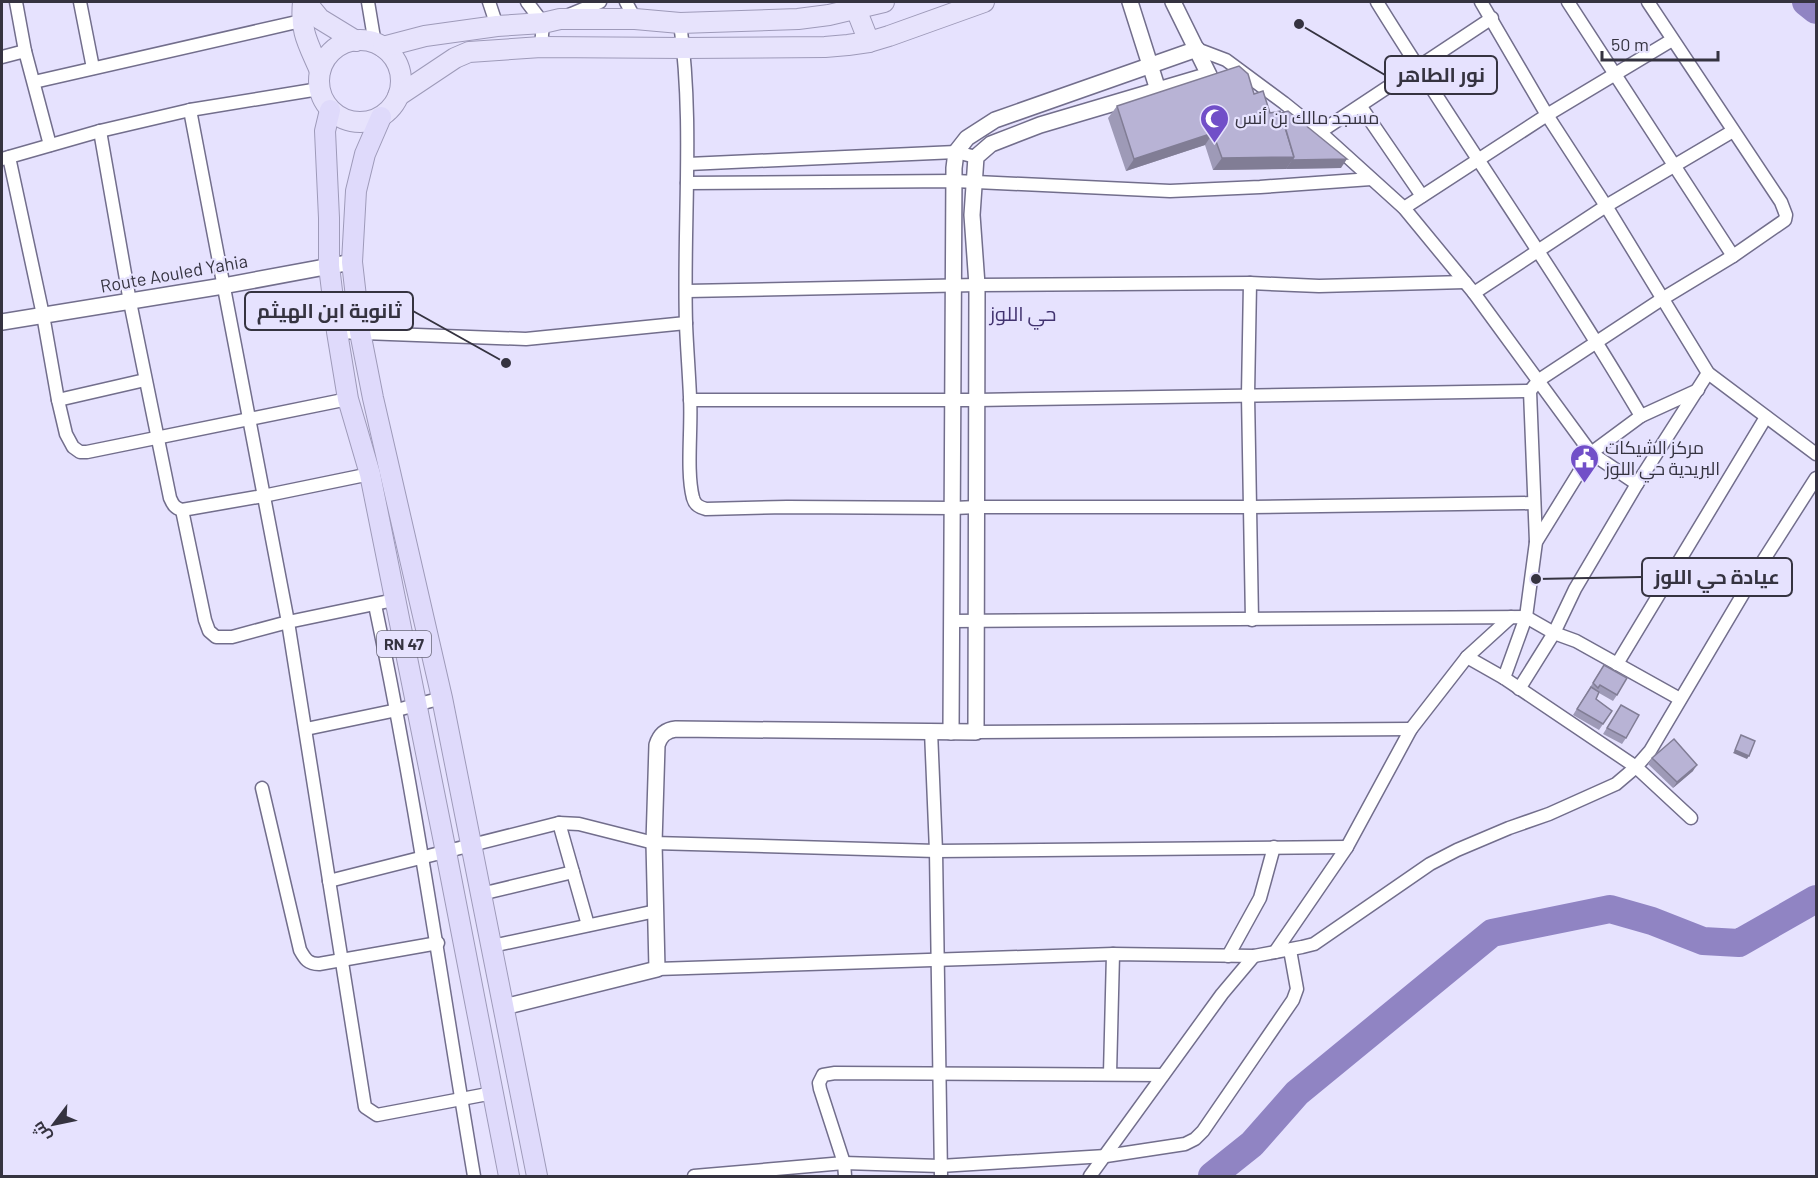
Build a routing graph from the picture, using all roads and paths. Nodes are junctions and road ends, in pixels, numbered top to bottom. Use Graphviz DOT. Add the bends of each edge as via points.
graph roads {
  1 [pos="16,2"];
  2 [pos="80,2"];
  3 [pos="368,2"];
  4 [pos="489,2"];
  5 [pos="527,2"];
  6 [pos="600,2"];
  7 [pos="884,2"];
  8 [pos="984,2"];
  9 [pos="1130,2"];
  10 [pos="1377,2"];
  11 [pos="1481,2"];
  12 [pos="1568,2"];
  13 [pos="1648,2"];
  14 [pos="1178,3"];
  15 [pos="304,8"];
  16 [pos="856,9"];
  17 [pos="631,10"];
  18 [pos="1492,18"];
  19 [pos="551,21"];
  20 [pos="680,23"];
  21 [pos="497,26"];
  22 [pos="1672,40"];
  23 [pos="869,42"];
  24 [pos="372,44"];
  25 [pos="541,47"];
  26 [pos="684,48"];
  27 [pos="1197,49"];
  28 [pos="25,51"];
  29 [pos="2,57"];
  30 [pos="1226,60"];
  31 [pos="1150,65"];
  32 [pos="93,68"];
  33 [pos="1418,68"];
  34 [pos="1209,75"];
  35 [pos="1616,76"];
  36 [pos="320,80"];
  37 [pos="33,82"];
  38 [pos="1158,90"];
  39 [pos="398,96"];
  40 [pos="1361,106"];
  41 [pos="190,110"];
  42 [pos="330,110"];
  43 [pos="1547,116"];
  44 [pos="381,117"];
  45 [pos="100,131"];
  46 [pos="1733,131"];
  47 [pos="1320,132"];
  48 [pos="50,145"];
  49 [pos="956,152"];
  50 [pos="976,157"];
  51 [pos="5,158"];
  52 [pos="758,160"];
  53 [pos="1479,160"];
  54 [pos="688,164"];
  55 [pos="1674,165"];
  56 [pos="1371,178"];
  57 [pos="955,181"];
  58 [pos="687,183"];
  59 [pos="760,183"];
  60 [pos="973,183"];
  61 [pos="1422,195"];
  62 [pos="1606,206"];
  63 [pos="1404,208"];
  64 [pos="955,215"];
  65 [pos="972,215"];
  66 [pos="1538,251"];
  67 [pos="1733,256"];
  68 [pos="352,262"];
  69 [pos="329,266"];
  70 [pos="1465,282"];
  71 [pos="1250,283"];
  72 [pos="954,285"];
  73 [pos="977,285"];
  74 [pos="223,286"];
  75 [pos="687,291"];
  76 [pos="1474,293"];
  77 [pos="1662,299"];
  78 [pos="130,302"];
  79 [pos="43,315"];
  80 [pos="2,322"];
  81 [pos="686,323"];
  82 [pos="337,332"];
  83 [pos="360,332"];
  84 [pos="1598,343"];
  85 [pos="1708,373"];
  86 [pos="145,380"];
  87 [pos="1539,381"];
  88 [pos="1698,390"];
  89 [pos="1530,391"];
  90 [pos="1248,395"];
  91 [pos="348,399"];
  92 [pos="954,399"];
  93 [pos="58,400"];
  94 [pos="690,400"];
  95 [pos="977,400"];
  96 [pos="1641,416"];
  97 [pos="1766,417"];
  98 [pos="249,420"];
  99 [pos="159,438"];
  100 [pos="1591,453"];
  101 [pos="1816,454"];
  102 [pos="370,474"];
  103 [pos="1816,478"];
  104 [pos="1637,484"];
  105 [pos="262,496"];
  106 [pos="1533,503"];
  107 [pos="978,507"];
  108 [pos="1249,507"];
  109 [pos="953,508"];
  110 [pos="182,510"];
  111 [pos="1536,542"];
  112 [pos="394,600"];
  113 [pos="375,605"];
  114 [pos="1511,617"];
  115 [pos="1526,617"];
  116 [pos="977,620"];
  117 [pos="1252,620"];
  118 [pos="951,621"];
  119 [pos="288,622"];
  120 [pos="1554,633"];
  121 [pos="1467,657"];
  122 [pos="1617,664"];
  123 [pos="1504,678"];
  124 [pos="1519,689"];
  125 [pos="442,698"];
  126 [pos="1680,699"];
  127 [pos="406,707"];
  128 [pos="306,729"];
  129 [pos="1412,729"];
  130 [pos="931,731"];
  131 [pos="951,732"];
  132 [pos="976,732"];
  133 [pos="1636,767"];
  134 [pos="262,788"];
  135 [pos="1691,818"];
  136 [pos="559,823"];
  137 [pos="654,843"];
  138 [pos="471,846"];
  139 [pos="1274,847"];
  140 [pos="1347,847"];
  141 [pos="936,851"];
  142 [pos="446,852"];
  143 [pos="422,858"];
  144 [pos="573,872"];
  145 [pos="329,881"];
  146 [pos="481,894"];
  147 [pos="656,911"];
  148 [pos="588,925"];
  149 [pos="438,943"];
  150 [pos="492,946"];
  151 [pos="1290,950"];
  152 [pos="1275,952"];
  153 [pos="1113,954"];
  154 [pos="1228,956"];
  155 [pos="1254,956"];
  156 [pos="938,959"];
  157 [pos="341,960"];
  158 [pos="657,969"];
  159 [pos="504,1007"];
  160 [pos="939,1073"];
  161 [pos="1110,1074"];
  162 [pos="1163,1075"];
  163 [pos="492,1093"];
  164 [pos="461,1097"];
  165 [pos="1106,1156"];
  166 [pos="844,1163"];
  167 [pos="941,1171"];
  168 [pos="775,1174"];
  169 [pos="474,1176"];
  170 [pos="509,1176"];
  171 [pos="537,1176"];
  172 [pos="696,1176"];
  173 [pos="845,1176"];
  174 [pos="1090,1176"];
  1 -- 28 [label="street"];
  2 -- 32 [label="street"];
  3 -- 24 [label="street"];
  4 -- 21 [label="street"];
  5 -- 19 [label="street"];
  6 -- 19 [label="street"];
  7 -- 16 [label="main road"];
  8 -- 23 [label="main road"];
  9 -- 31 [label="street"];
  10 -- 33 [label="street"];
  11 -- 18 [label="street"];
  12 -- 35 [label="street"];
  13 -- 22 [label="street"];
  14 -- 27 [label="street"];
  15 -- 24 [label="main road"];
  15 -- 32 [label="street"];
  15 -- 36 [label="main road" via="306,39"];
  16 -- 20 [label="main road" via="798,19"];
  16 -- 23 [label="main road"];
  17 -- 19 [label="main road"];
  17 -- 20 [label="main road"];
  18 -- 33 [label="street"];
  18 -- 43 [label="street"];
  19 -- 21 [label="main road"];
  19 -- 25 [label="street"];
  20 -- 26 [label="street"];
  21 -- 24 [label="main road"];
  22 -- 35 [label="street"];
  22 -- 46 [label="street"];
  23 -- 26 [label="main road" via="825,47"];
  24 -- 36 [label="main road" via="344,44 334,50 325,59"];
  24 -- 39 [label="main road" via="397,65"];
  25 -- 26 [label="main road"];
  25 -- 39 [label="main road" via="469,52"];
  26 -- 54 [label="street"];
  27 -- 30 [label="street"];
  27 -- 31 [label="street"];
  27 -- 34 [label="street"];
  28 -- 29 [label="street"];
  28 -- 37 [label="street"];
  30 -- 34 [label="street"];
  30 -- 47 [label="street"];
  31 -- 38 [label="street"];
  31 -- 49 [label="street" via="995,120 967,138"];
  32 -- 37 [label="street"];
  33 -- 40 [label="street"];
  33 -- 53 [label="street"];
  34 -- 38 [label="street"];
  35 -- 43 [label="street"];
  35 -- 55 [label="street"];
  36 -- 41 [label="street"];
  36 -- 42 [label="main road" via="322,98"];
  37 -- 48 [label="street"];
  38 -- 50 [label="street" via="1040,125 991,144"];
  39 -- 44 [label="main road"];
  40 -- 47 [label="street"];
  40 -- 61 [label="street"];
  41 -- 45 [label="street"];
  41 -- 74 [label="street"];
  42 -- 44 [label="main road" via="354,122"];
  42 -- 69 [label="highway, RN 47" via="325,131"];
  43 -- 53 [label="street"];
  43 -- 62 [label="street"];
  44 -- 68 [label="highway, RN 47" via="365,154 356,191"];
  45 -- 48 [label="street"];
  45 -- 78 [label="street"];
  46 -- 55 [label="street"];
  46 -- 67 [label="street" via="1786,215 1779,225"];
  47 -- 56 [label="street"];
  48 -- 51 [label="street"];
  49 -- 50 [label="street"];
  49 -- 52 [label="street"];
  49 -- 57 [label="street"];
  50 -- 60 [label="street"];
  51 -- 79 [label="street"];
  52 -- 54 [label="street"];
  52 -- 59 [label="street"];
  53 -- 61 [label="street"];
  53 -- 66 [label="street"];
  54 -- 58 [label="street"];
  55 -- 62 [label="street"];
  55 -- 67 [label="street"];
  56 -- 60 [label="street" via="1170,191"];
  56 -- 63 [label="street"];
  57 -- 59 [label="street"];
  57 -- 60 [label="street"];
  57 -- 64 [label="street"];
  58 -- 59 [label="street"];
  58 -- 75 [label="street"];
  60 -- 65 [label="street"];
  61 -- 63 [label="street"];
  62 -- 66 [label="street"];
  62 -- 77 [label="street"];
  63 -- 70 [label="street"];
  64 -- 65 [label="street"];
  64 -- 72 [label="street"];
  65 -- 73 [label="street"];
  66 -- 76 [label="street"];
  66 -- 84 [label="street"];
  67 -- 77 [label="street"];
  68 -- 69 [label="street, Route Aouled Yahia"];
  68 -- 83 [label="highway, RN 47"];
  69 -- 74 [label="street, Route Aouled Yahia"];
  69 -- 82 [label="highway, RN 47"];
  70 -- 71 [label="street" via="1319,286"];
  70 -- 76 [label="street"];
  71 -- 73 [label="street"];
  71 -- 90 [label="street"];
  72 -- 73 [label="street"];
  72 -- 75 [label="street"];
  72 -- 92 [label="street"];
  73 -- 95 [label="street"];
  74 -- 78 [label="street, Route Aouled Yahia"];
  74 -- 98 [label="street"];
  75 -- 81 [label="street"];
  76 -- 87 [label="street"];
  77 -- 84 [label="street"];
  77 -- 85 [label="street"];
  78 -- 79 [label="street, Route Aouled Yahia"];
  78 -- 86 [label="street"];
  79 -- 80 [label="street, Route Aouled Yahia"];
  79 -- 93 [label="street"];
  81 -- 83 [label="street" via="526,339"];
  81 -- 94 [label="street"];
  82 -- 83 [label="street"];
  82 -- 91 [label="highway, RN 47"];
  83 -- 125 [label="highway, RN 47"];
  84 -- 87 [label="street"];
  84 -- 96 [label="street"];
  85 -- 88 [label="street"];
  85 -- 97 [label="street"];
  86 -- 93 [label="street"];
  86 -- 99 [label="street"];
  87 -- 89 [label="street"];
  87 -- 100 [label="street"];
  88 -- 96 [label="street"];
  88 -- 104 [label="street"];
  89 -- 90 [label="street"];
  89 -- 106 [label="street"];
  90 -- 95 [label="street"];
  90 -- 108 [label="street"];
  91 -- 98 [label="street"];
  91 -- 102 [label="highway, RN 47"];
  92 -- 94 [label="street"];
  92 -- 95 [label="street"];
  92 -- 109 [label="street"];
  93 -- 99 [label="street" via="68,442 80,452"];
  94 -- 109 [label="street" via="692,490 699,507"];
  95 -- 107 [label="street"];
  96 -- 100 [label="street"];
  97 -- 101 [label="street"];
  97 -- 122 [label="street"];
  98 -- 99 [label="street"];
  98 -- 105 [label="street"];
  99 -- 110 [label="street" via="170,498"];
  100 -- 104 [label="street"];
  100 -- 111 [label="street"];
  102 -- 105 [label="street"];
  102 -- 112 [label="highway, RN 47"];
  103 -- 126 [label="street"];
  104 -- 120 [label="street" via="1575,588"];
  105 -- 110 [label="street"];
  105 -- 119 [label="street"];
  106 -- 108 [label="street"];
  106 -- 111 [label="street"];
  107 -- 108 [label="street"];
  107 -- 109 [label="street"];
  107 -- 116 [label="street"];
  108 -- 117 [label="street"];
  109 -- 118 [label="street"];
  110 -- 119 [label="street" via="209,631 222,638"];
  111 -- 115 [label="street"];
  112 -- 113 [label="street"];
  112 -- 127 [label="highway, RN 47"];
  113 -- 119 [label="street"];
  113 -- 127 [label="street"];
  114 -- 115 [label="street"];
  114 -- 117 [label="street"];
  114 -- 121 [label="street"];
  115 -- 120 [label="street"];
  115 -- 123 [label="street"];
  116 -- 117 [label="street"];
  116 -- 118 [label="street"];
  116 -- 132 [label="street"];
  118 -- 131 [label="street"];
  119 -- 128 [label="street"];
  120 -- 122 [label="street"];
  120 -- 124 [label="street"];
  121 -- 123 [label="street"];
  121 -- 129 [label="street"];
  122 -- 126 [label="street"];
  123 -- 124 [label="street"];
  124 -- 133 [label="street"];
  125 -- 127 [label="street"];
  125 -- 138 [label="highway, RN 47"];
  126 -- 133 [label="street" via="1650,751"];
  127 -- 128 [label="street"];
  127 -- 142 [label="highway, RN 47"];
  127 -- 143 [label="street"];
  128 -- 145 [label="street"];
  129 -- 132 [label="street"];
  129 -- 140 [label="street"];
  130 -- 131 [label="street"];
  130 -- 137 [label="street" via="671,729 661,735 657,746"];
  130 -- 141 [label="street"];
  131 -- 132 [label="street"];
  133 -- 135 [label="street"];
  133 -- 151 [label="street" via="1616,784 1430,864 1314,944"];
  134 -- 157 [label="street" via="300,950 311,964"];
  136 -- 137 [label="street" via="579,824"];
  136 -- 138 [label="street"];
  136 -- 144 [label="street"];
  137 -- 141 [label="street"];
  137 -- 147 [label="street"];
  138 -- 142 [label="street"];
  138 -- 146 [label="highway, RN 47"];
  139 -- 140 [label="street"];
  139 -- 141 [label="street"];
  139 -- 154 [label="street" via="1260,898"];
  140 -- 152 [label="street"];
  141 -- 156 [label="street"];
  142 -- 143 [label="street"];
  142 -- 163 [label="highway, RN 47"];
  143 -- 145 [label="street"];
  143 -- 149 [label="street"];
  144 -- 146 [label="street"];
  144 -- 148 [label="street"];
  145 -- 157 [label="street"];
  146 -- 150 [label="highway, RN 47"];
  147 -- 148 [label="street"];
  147 -- 158 [label="street"];
  148 -- 150 [label="street"];
  149 -- 157 [label="street"];
  149 -- 164 [label="street"];
  150 -- 159 [label="highway, RN 47"];
  151 -- 152 [label="street"];
  151 -- 165 [label="street" via="1298,989 1293,1000 1203,1131 1185,1144"];
  152 -- 155 [label="street"];
  153 -- 154 [label="street"];
  153 -- 156 [label="street"];
  153 -- 161 [label="street"];
  154 -- 155 [label="street"];
  155 -- 162 [label="street"];
  156 -- 158 [label="street"];
  156 -- 160 [label="street"];
  157 -- 164 [label="street" via="365,1107 377,1115"];
  158 -- 159 [label="street"];
  159 -- 171 [label="highway, RN 47"];
  160 -- 161 [label="street"];
  160 -- 166 [label="street" via="823,1075 820,1089"];
  160 -- 167 [label="street"];
  161 -- 162 [label="street"];
  162 -- 165 [label="street"];
  163 -- 164 [label="street"];
  163 -- 170 [label="highway, RN 47"];
  164 -- 169 [label="street"];
  165 -- 167 [label="street"];
  165 -- 174 [label="street"];
  166 -- 167 [label="street"];
  166 -- 168 [label="street"];
  166 -- 173 [label="street"];
  168 -- 172 [label="street"];
}
